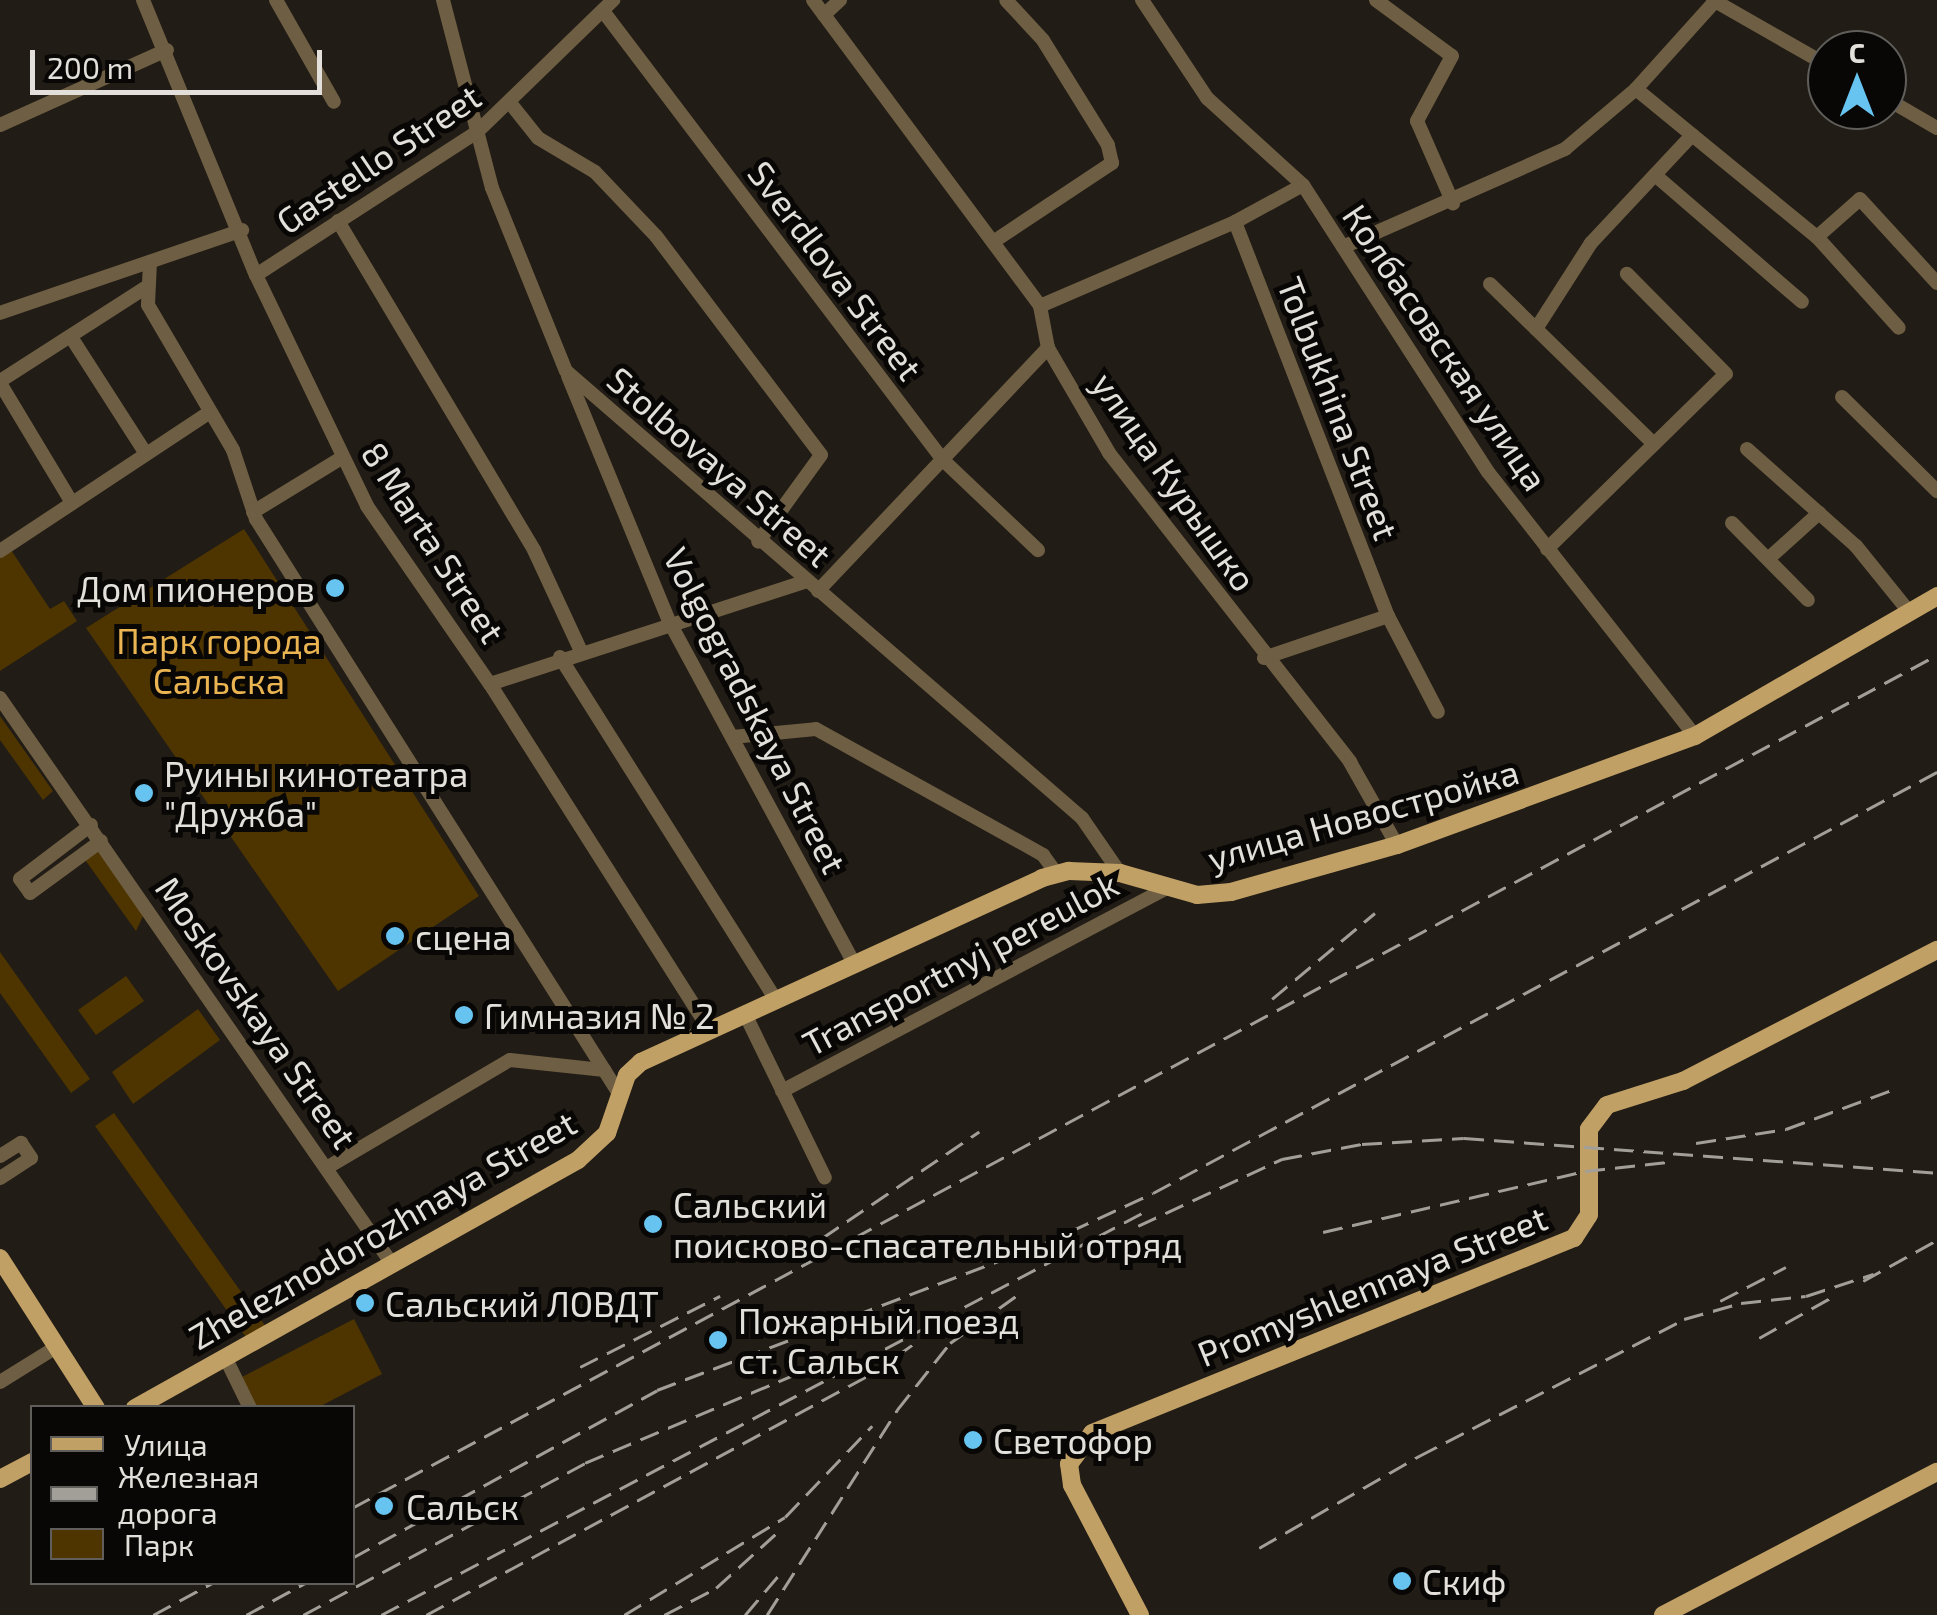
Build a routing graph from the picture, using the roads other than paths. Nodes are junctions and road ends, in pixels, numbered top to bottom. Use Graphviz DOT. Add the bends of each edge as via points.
graph roads {
  1 [pos="143,0"];
  2 [pos="276,0"];
  3 [pos="443,0"];
  4 [pos="813,0"];
  5 [pos="840,0"];
  6 [pos="1006,0"];
  7 [pos="1142,0"];
  8 [pos="1376,0"];
  9 [pos="1714,0"];
  10 [pos="608,6"];
  11 [pos="824,15"];
  12 [pos="166,50"];
  13 [pos="1807,53"];
  14 [pos="1636,89"];
  15 [pos="334,102"];
  16 [pos="511,104"];
  17 [pos="1907,111"];
  18 [pos="0,125"];
  19 [pos="1937,128"];
  20 [pos="477,132"];
  21 [pos="1692,135"];
  22 [pos="1655,174"];
  23 [pos="1303,185"];
  24 [pos="1452,203"];
  25 [pos="338,221"];
  26 [pos="1235,222"];
  27 [pos="242,230"];
  28 [pos="1817,237"];
  29 [pos="993,242"];
  30 [pos="1343,247"];
  31 [pos="150,262"];
  32 [pos="1627,274"];
  33 [pos="256,275"];
  34 [pos="1937,283"];
  35 [pos="1490,284"];
  36 [pos="145,288"];
  37 [pos="1802,302"];
  38 [pos="1040,306"];
  39 [pos="0,313"];
  40 [pos="1899,328"];
  41 [pos="1536,329"];
  42 [pos="71,337"];
  43 [pos="1048,348"];
  44 [pos="566,370"];
  45 [pos="0,382"];
  46 [pos="1842,396"];
  47 [pos="208,414"];
  48 [pos="1654,444"];
  49 [pos="1747,449"];
  50 [pos="146,454"];
  51 [pos="342,457"];
  52 [pos="942,460"];
  53 [pos="1937,491"];
  54 [pos="72,503"];
  55 [pos="253,512"];
  56 [pos="1819,513"];
  57 [pos="1732,523"];
  58 [pos="758,542"];
  59 [pos="1547,549"];
  60 [pos="1038,550"];
  61 [pos="0,551"];
  62 [pos="1768,560"];
  63 [pos="804,582"];
  64 [pos="818,591"];
  65 [pos="1937,596"];
  66 [pos="1808,600"];
  67 [pos="1910,612"];
  68 [pos="1388,616"];
  69 [pos="670,623"];
  70 [pos="580,650"];
  71 [pos="560,657"];
  72 [pos="1264,658"];
  73 [pos="490,684"];
  74 [pos="0,698"];
  75 [pos="1438,712"];
  76 [pos="732,736"];
  77 [pos="1695,736"];
  78 [pos="91,826"];
  79 [pos="101,841"];
  80 [pos="1397,845"];
  81 [pos="1120,873"];
  82 [pos="1057,874"];
  83 [pos="1166,888"];
  84 [pos="1937,950"];
  85 [pos="854,964"];
  86 [pos="776,1000"];
  87 [pos="745,1014"];
  88 [pos="710,1030"];
  89 [pos="604,1070"];
  90 [pos="628,1075"];
  91 [pos="782,1091"];
  92 [pos="620,1095"];
  93 [pos="0,1156"];
  94 [pos="328,1167"];
  95 [pos="0,1178"];
  96 [pos="825,1178"];
  97 [pos="392,1264"];
  98 [pos="3,1270"];
  99 [pos="58,1346"];
  100 [pos="226,1359"];
  101 [pos="0,1382"];
  102 [pos="94,1405"];
  103 [pos="140,1405"];
  104 [pos="249,1405"];
  105 [pos="30,1463"];
  106 [pos="1937,1472"];
  107 [pos="0,1479"];
  108 [pos="1140,1615"];
  109 [pos="1663,1615"];
  1 -- 12 [label="street, 8 Marta Street"];
  2 -- 15 [label="street"];
  3 -- 20 [label="street, Stolbovaya Street"];
  4 -- 11 [label="street, улица Курышко"];
  5 -- 11 [label="street"];
  6 -- 29 [label="street" via="1043,40 1108,145 1112,163"];
  7 -- 23 [label="street, Колбасовская улица" via="1207,98"];
  8 -- 24 [label="street" via="1452,56 1418,122"];
  9 -- 13 [label="street"];
  9 -- 14 [label="street"];
  10 -- 16 [label="street, Gastello Street"];
  10 -- 52 [label="street, Sverdlova Street"];
  11 -- 29 [label="street, улица Курышко"];
  12 -- 18 [label="street"];
  12 -- 27 [label="street, 8 Marta Street"];
  14 -- 21 [label="street"];
  14 -- 24 [label="street" via="1564,148"];
  16 -- 20 [label="street, Gastello Street"];
  16 -- 58 [label="street" via="538,138 595,172 656,236 821,455"];
  17 -- 19 [label="street"];
  20 -- 25 [label="street, Gastello Street"];
  20 -- 44 [label="street, Stolbovaya Street" via="492,188"];
  21 -- 22 [label="street"];
  21 -- 28 [label="street"];
  22 -- 37 [label="street"];
  22 -- 41 [label="street" via="1591,243"];
  23 -- 26 [label="street"];
  23 -- 30 [label="street, Колбасовская улица"];
  24 -- 30 [label="street"];
  25 -- 33 [label="street, Gastello Street"];
  25 -- 70 [label="street" via="534,550"];
  26 -- 38 [label="street"];
  26 -- 68 [label="street, Tolbukhina Street"];
  27 -- 31 [label="street"];
  27 -- 33 [label="street, 8 Marta Street"];
  28 -- 34 [label="street" via="1860,199"];
  28 -- 40 [label="street"];
  29 -- 38 [label="street, улица Курышко"];
  30 -- 59 [label="street, Колбасовская улица" via="1488,472"];
  31 -- 36 [label="street"];
  31 -- 39 [label="street"];
  32 -- 48 [label="street" via="1726,374"];
  33 -- 51 [label="street, 8 Marta Street"];
  35 -- 41 [label="street"];
  36 -- 42 [label="street"];
  36 -- 47 [label="street" via="148,306"];
  38 -- 43 [label="street, улица Курышко"];
  41 -- 48 [label="street"];
  42 -- 45 [label="street"];
  42 -- 50 [label="street"];
  43 -- 52 [label="street"];
  43 -- 72 [label="street, улица Курышко" via="1109,453"];
  44 -- 58 [label="street, Stolbovaya Street"];
  44 -- 69 [label="street, Volgogradskaya Street"];
  45 -- 54 [label="street"];
  46 -- 53 [label="street"];
  47 -- 50 [label="street"];
  47 -- 55 [label="street" via="233,450"];
  48 -- 59 [label="street"];
  49 -- 56 [label="street"];
  50 -- 54 [label="street"];
  51 -- 55 [label="street"];
  51 -- 73 [label="street, 8 Marta Street" via="367,506"];
  52 -- 60 [label="street, Sverdlova Street"];
  52 -- 64 [label="street"];
  54 -- 61 [label="street"];
  55 -- 89 [label="street"];
  56 -- 62 [label="street"];
  56 -- 67 [label="street"];
  57 -- 62 [label="street"];
  58 -- 63 [label="street, Stolbovaya Street"];
  59 -- 77 [label="street, Колбасовская улица"];
  62 -- 66 [label="street"];
  63 -- 64 [label="street, Stolbovaya Street"];
  63 -- 69 [label="street"];
  64 -- 81 [label="street, Stolbovaya Street" via="1082,818"];
  65 -- 67 [label="main road, улица Новостройка"];
  67 -- 77 [label="main road, улица Новостройка"];
  68 -- 72 [label="street"];
  68 -- 75 [label="street, Tolbukhina Street"];
  69 -- 70 [label="street"];
  69 -- 76 [label="street, Volgogradskaya Street"];
  70 -- 71 [label="street"];
  71 -- 73 [label="street"];
  71 -- 86 [label="street"];
  72 -- 80 [label="street, улица Курышко" via="1350,762"];
  73 -- 88 [label="street, 8 Marta Street"];
  74 -- 78 [label="street, Moskovskaya Street"];
  76 -- 82 [label="street" via="816,729 1043,855"];
  76 -- 85 [label="street, Volgogradskaya Street"];
  77 -- 80 [label="main road, улица Новостройка"];
  78 -- 79 [label="street, Moskovskaya Street"];
  78 -- 79 [label="street" via="20,878 30,893"];
  79 -- 94 [label="street, Moskovskaya Street"];
  80 -- 83 [label="main road, улица Новостройка" via="1231,892"];
  81 -- 82 [label="main road, улица Новостройка"];
  81 -- 83 [label="main road, улица Новостройка"];
  82 -- 85 [label="main road, улица Новостройка"];
  83 -- 91 [label="street, Transportnyj pereulok"];
  84 -- 108 [label="main road, Promyshlennaya Street" via="1683,1081 1607,1105 1590,1129 1589,1215 1574,1238 1092,1433 1069,1464 1072,1485"];
  85 -- 86 [label="main road, улица Новостройка"];
  86 -- 87 [label="main road, улица Новостройка"];
  87 -- 88 [label="main road, улица Новостройка"];
  87 -- 91 [label="street"];
  88 -- 90 [label="main road, улица Новостройка" via="641,1062"];
  89 -- 92 [label="street"];
  89 -- 94 [label="street" via="510,1060"];
  90 -- 92 [label="main road, Zheleznodorozhnaya Street"];
  91 -- 96 [label="street"];
  92 -- 97 [label="main road, Zheleznodorozhnaya Street" via="607,1132 578,1160"];
  93 -- 95 [label="street" via="21,1143 30,1158"];
  94 -- 97 [label="street, Moskovskaya Street"];
  97 -- 100 [label="main road, Zheleznodorozhnaya Street"];
  98 -- 99 [label="main road"];
  99 -- 101 [label="street"];
  99 -- 102 [label="main road"];
  100 -- 103 [label="main road, Zheleznodorozhnaya Street"];
  100 -- 104 [label="street"];
  105 -- 107 [label="main road"];
  106 -- 109 [label="main road"];
}
